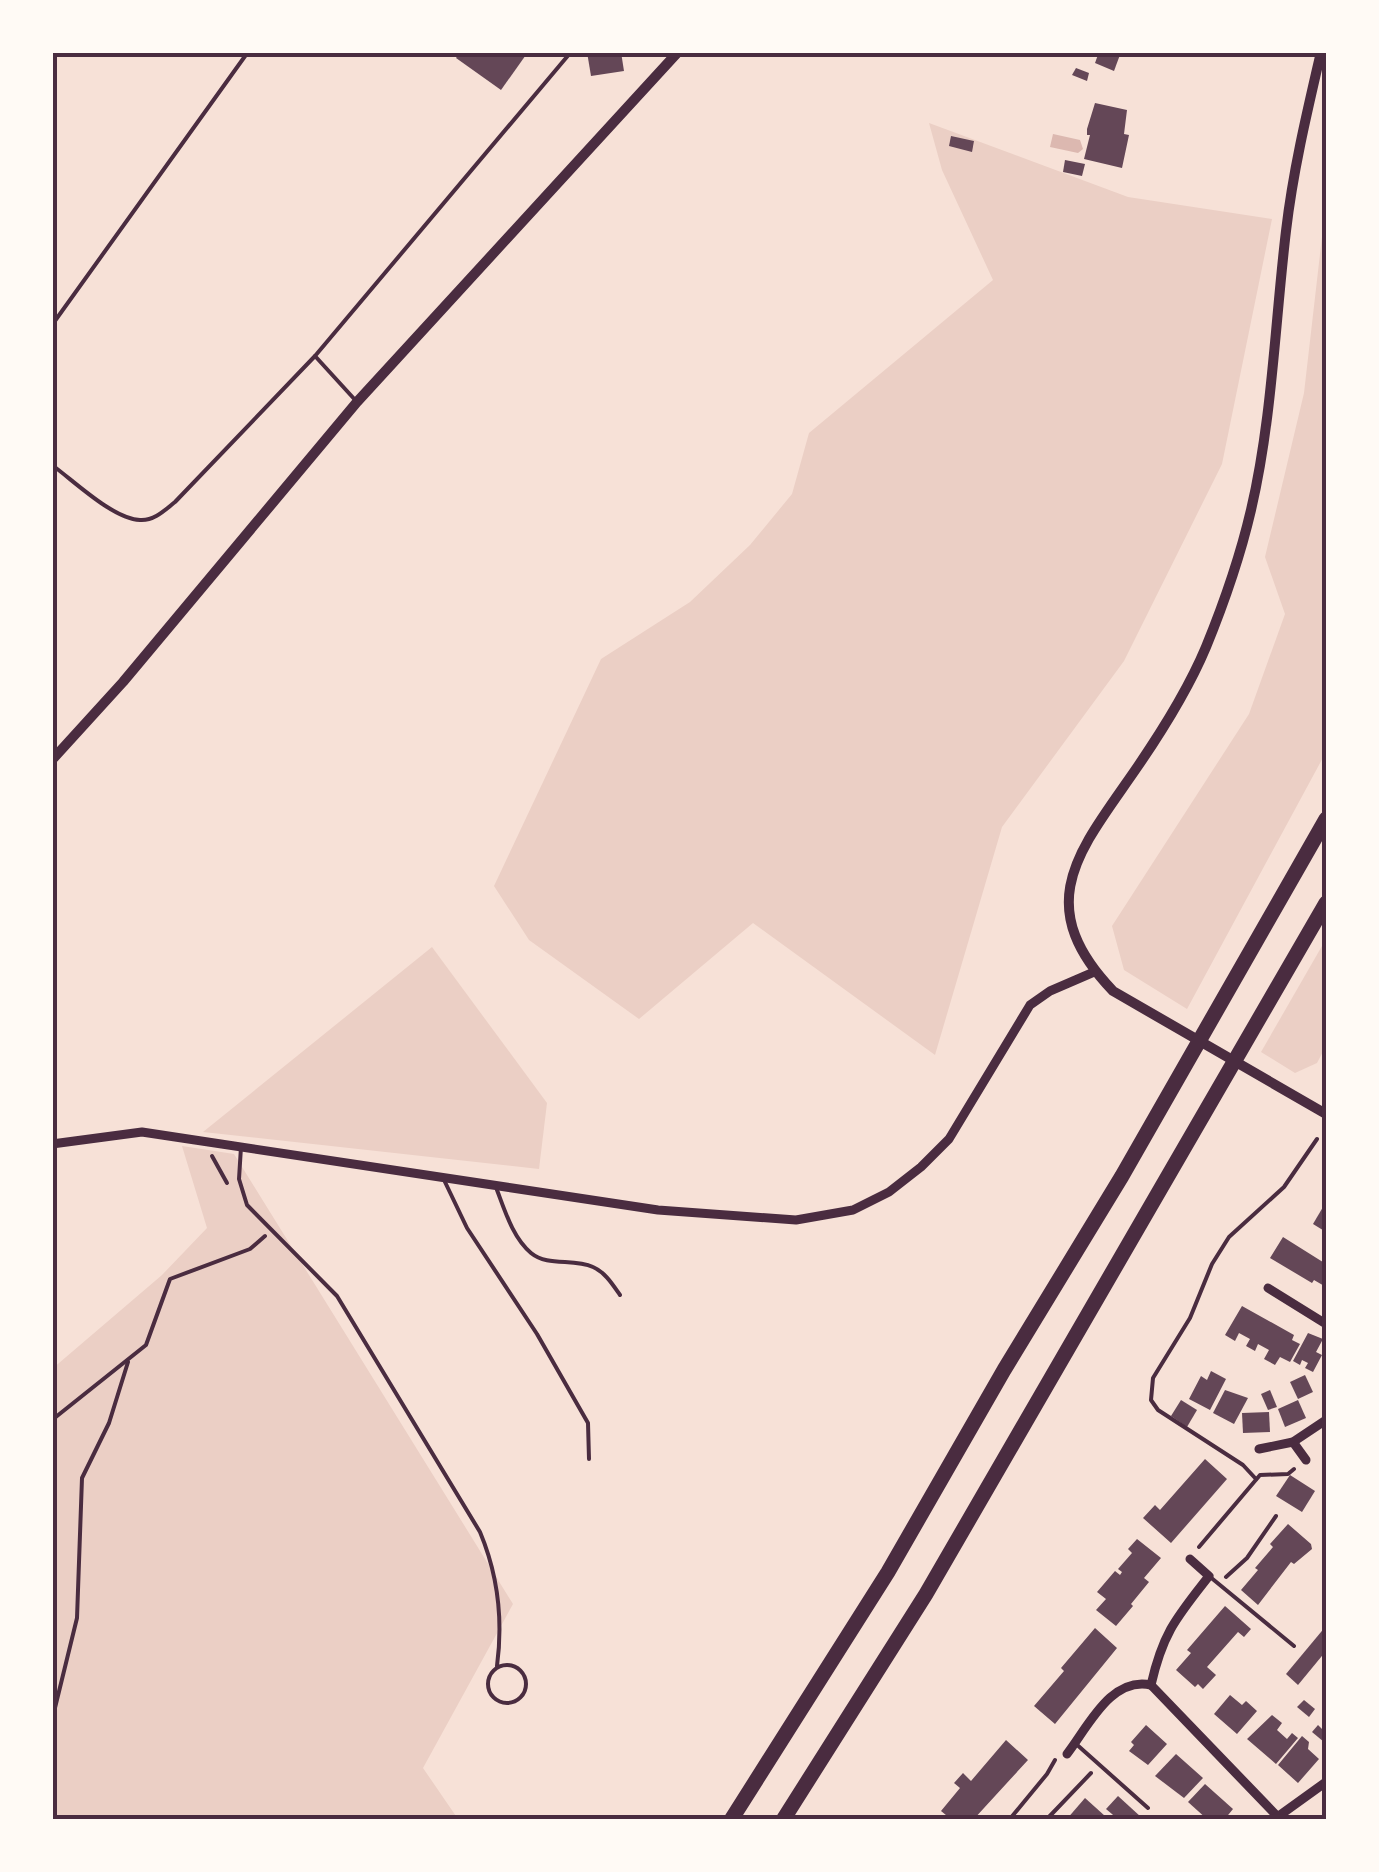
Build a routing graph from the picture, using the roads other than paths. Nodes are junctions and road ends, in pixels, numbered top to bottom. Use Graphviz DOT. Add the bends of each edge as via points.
graph roads {
  1 [pos="248,52"];
  2 [pos="571,52"];
  3 [pos="1322,52"];
  4 [pos="673,54"];
  5 [pos="52,326"];
  6 [pos="315,356"];
  7 [pos="357,402"];
  8 [pos="52,465"];
  9 [pos="52,760"];
  10 [pos="1326,819"];
  11 [pos="1326,904"];
  12 [pos="1094,972"];
  13 [pos="1326,1114"];
  14 [pos="52,1144"];
  15 [pos="241,1147"];
  16 [pos="443,1178"];
  17 [pos="495,1185"];
  18 [pos="1268,1288"];
  19 [pos="620,1295"];
  20 [pos="1326,1324"];
  21 [pos="1326,1420"];
  22 [pos="1293,1442"];
  23 [pos="1259,1449"];
  24 [pos="589,1460"];
  25 [pos="1306,1460"];
  26 [pos="1190,1559"];
  27 [pos="1209,1576"];
  28 [pos="1294,1646"];
  29 [pos="497,1666"];
  30 [pos="1151,1685"];
  31 [pos="1076,1743"];
  32 [pos="1067,1754"];
  33 [pos="1326,1782"];
  34 [pos="1148,1808"];
  35 [pos="1276,1818"];
  36 [pos="731,1820"];
  37 [pos="783,1820"];
  1 -- 5 [label="lane"];
  2 -- 6 [label="lane"];
  3 -- 12 [label="street" via="1286,227 1252,508 1228,593 1176,708 1088,836 1073,872 1074,940"];
  4 -- 7 [label="street"];
  6 -- 7 [label="lane"];
  6 -- 8 [label="lane" via="157,516 142,520 108,507"];
  7 -- 9 [label="street"];
  10 -- 36 [label="highway" via="888,1572"];
  11 -- 37 [label="highway" via="926,1594"];
  12 -- 13 [label="street" via="1113,992"];
  12 -- 17 [label="street" via="1030,1005 949,1139 890,1192 853,1210 796,1220 658,1210"];
  14 -- 15 [label="street" via="142,1132"];
  15 -- 16 [label="street"];
  15 -- 29 [label="lane" via="239,1179 247,1205 337,1296 480,1532 502,1627"];
  16 -- 17 [label="street"];
  16 -- 24 [label="lane" via="588,1423"];
  17 -- 19 [label="lane" via="530,1252 592,1267"];
  18 -- 20 [label="street"];
  21 -- 22 [label="street"];
  22 -- 23 [label="street"];
  22 -- 25 [label="street"];
  26 -- 27 [label="street"];
  27 -- 28 [label="lane"];
  27 -- 30 [label="street" via="1160,1646"];
  29 -- 29 [label="lane" via="509,1664 525,1676 527,1686 516,1701 497,1700 489,1690"];
  30 -- 31 [label="street" via="1138,1682 1111,1696"];
  30 -- 35 [label="street"];
  31 -- 32 [label="street"];
  31 -- 34 [label="lane"];
  33 -- 35 [label="street"];
}
